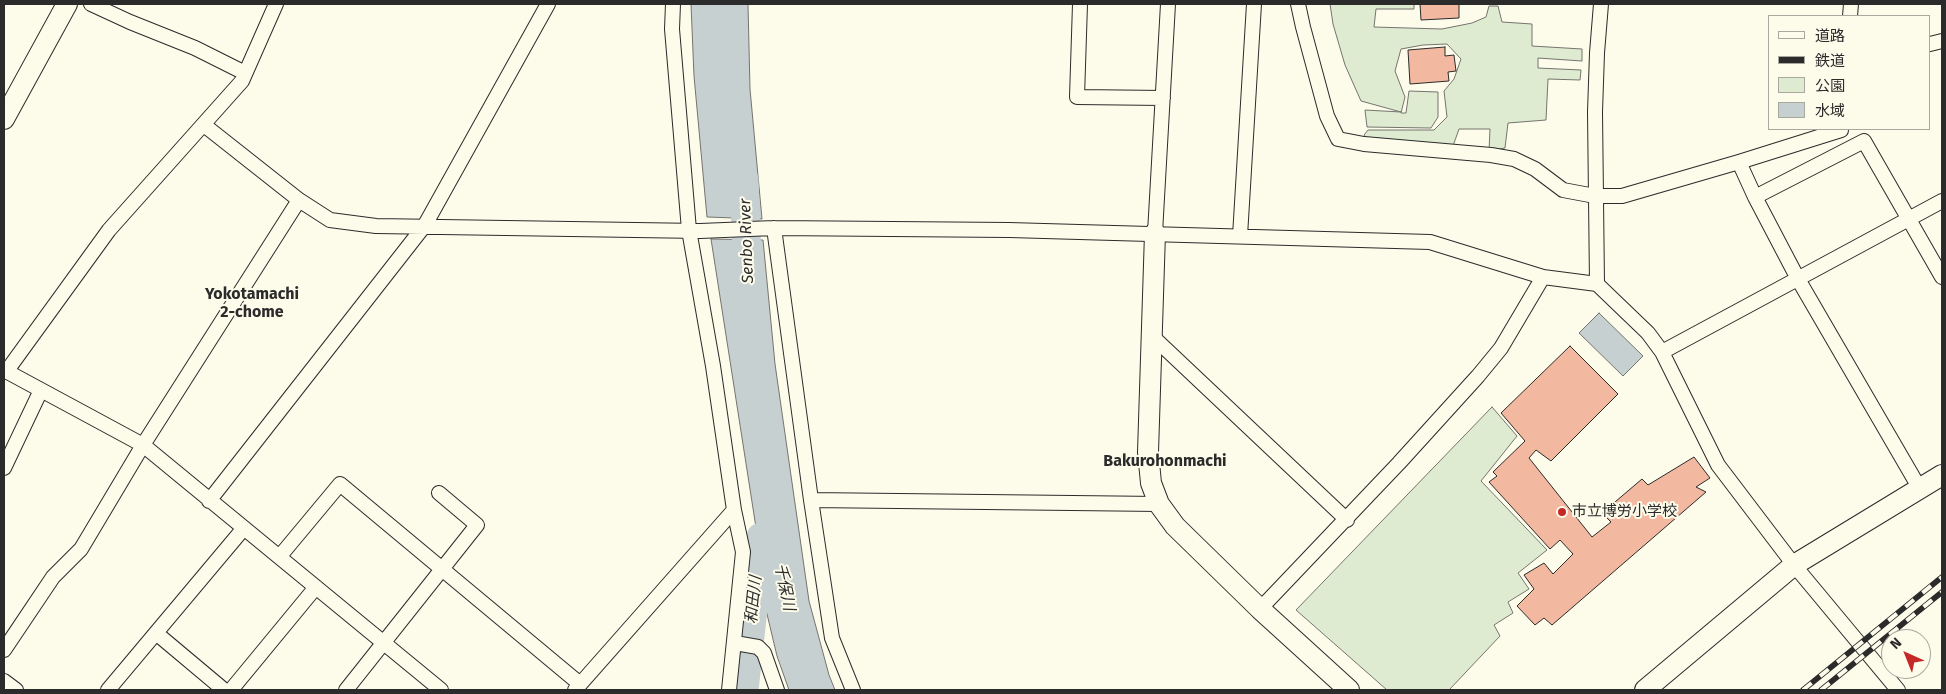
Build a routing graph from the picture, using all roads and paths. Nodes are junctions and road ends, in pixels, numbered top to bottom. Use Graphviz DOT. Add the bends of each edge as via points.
graph roads {
  1 [pos="67,4"];
  2 [pos="91,4"];
  3 [pos="276,4"];
  4 [pos="548,4"];
  5 [pos="673,4"];
  6 [pos="1080,4"];
  7 [pos="1168,4"];
  8 [pos="1254,4"];
  9 [pos="1298,4"];
  10 [pos="1601,4"];
  11 [pos="245,73"];
  12 [pos="1162,98"];
  13 [pos="4,120"];
  14 [pos="204,125"];
  15 [pos="1841,130"];
  16 [pos="1739,162"];
  17 [pos="1594,196"];
  18 [pos="1755,197"];
  19 [pos="299,200"];
  20 [pos="1942,201"];
  21 [pos="1910,219"];
  22 [pos="425,225"];
  23 [pos="770,228"];
  24 [pos="695,230"];
  25 [pos="1155,233"];
  26 [pos="1240,236"];
  27 [pos="1543,277"];
  28 [pos="1942,277"];
  29 [pos="1798,279"];
  30 [pos="1597,284"];
  31 [pos="1152,336"];
  32 [pos="1662,352"];
  33 [pos="5,371"];
  34 [pos="41,390"];
  35 [pos="143,445"];
  36 [pos="4,468"];
  37 [pos="1942,475"];
  38 [pos="1920,489"];
  39 [pos="439,494"];
  40 [pos="810,500"];
  41 [pos="209,501"];
  42 [pos="1159,504"];
  43 [pos="734,510"];
  44 [pos="1347,520"];
  45 [pos="244,528"];
  46 [pos="280,556"];
  47 [pos="1794,565"];
  48 [pos="442,570"];
  49 [pos="316,586"];
  50 [pos="1260,609"];
  51 [pos="156,633"];
  52 [pos="385,643"];
  53 [pos="738,644"];
  54 [pos="4,650"];
  55 [pos="4,681"];
  56 [pos="577,687"];
  57 [pos="16,690"];
  58 [pos="108,690"];
  59 [pos="224,690"];
  60 [pos="231,690"];
  61 [pos="346,690"];
  62 [pos="441,690"];
  63 [pos="729,690"];
  64 [pos="777,690"];
  65 [pos="853,690"];
  66 [pos="1349,690"];
  67 [pos="1645,690"];
  68 [pos="1898,690"];
  1 -- 13 [label="street"];
  2 -- 11 [label="street"];
  3 -- 11 [label="street"];
  4 -- 22 [label="street"];
  5 -- 24 [label="street" via="672,29"];
  6 -- 12 [label="street" via="1077,96"];
  7 -- 12 [label="street"];
  8 -- 26 [label="street"];
  9 -- 17 [label="street" via="1327,116 1338,139 1514,159 1535,169 1563,190"];
  10 -- 17 [label="street"];
  11 -- 14 [label="street" via="242,81"];
  12 -- 25 [label="street"];
  14 -- 19 [label="street"];
  14 -- 33 [label="street" via="109,230"];
  15 -- 16 [label="street"];
  16 -- 17 [label="street" via="1622,196"];
  16 -- 18 [label="street"];
  17 -- 30 [label="street"];
  18 -- 21 [label="street" via="1864,141"];
  18 -- 29 [label="street"];
  19 -- 22 [label="street" via="330,220 376,226"];
  19 -- 35 [label="street"];
  20 -- 21 [label="street"];
  21 -- 28 [label="street"];
  21 -- 29 [label="street"];
  22 -- 24 [label="street"];
  22 -- 41 [label="street"];
  23 -- 24 [label="street"];
  23 -- 25 [label="street"];
  23 -- 40 [label="street"];
  24 -- 43 [label="street"];
  25 -- 26 [label="street"];
  25 -- 31 [label="street"];
  26 -- 27 [label="street" via="1430,242"];
  27 -- 30 [label="street"];
  27 -- 44 [label="street" via="1501,348"];
  29 -- 32 [label="street"];
  29 -- 38 [label="street"];
  30 -- 32 [label="street" via="1648,333"];
  31 -- 42 [label="street" via="1148,452 1151,483"];
  31 -- 44 [label="street"];
  32 -- 47 [label="street" via="1718,465"];
  33 -- 34 [label="street"];
  34 -- 35 [label="street"];
  34 -- 36 [label="street"];
  35 -- 41 [label="street"];
  35 -- 54 [label="street" via="81,549 52,577"];
  37 -- 38 [label="street"];
  38 -- 47 [label="street"];
  39 -- 48 [label="street" via="477,525"];
  40 -- 42 [label="street"];
  40 -- 65 [label="street" via="832,638"];
  41 -- 45 [label="street"];
  42 -- 50 [label="street" via="1175,526"];
  43 -- 53 [label="street" via="743,552"];
  43 -- 56 [label="street"];
  44 -- 50 [label="street"];
  45 -- 46 [label="street"];
  45 -- 51 [label="street"];
  46 -- 48 [label="street" via="340,484"];
  46 -- 49 [label="street"];
  47 -- 67 [label="street"];
  47 -- 68 [label="street"];
  48 -- 52 [label="street"];
  48 -- 56 [label="street"];
  49 -- 52 [label="street"];
  49 -- 60 [label="street"];
  50 -- 66 [label="street"];
  51 -- 58 [label="street"];
  51 -- 59 [label="street"];
  52 -- 61 [label="street"];
  52 -- 62 [label="street"];
  53 -- 63 [label="street"];
  53 -- 64 [label="street" via="758,647 764,653"];
  55 -- 57 [label="street"];
}
